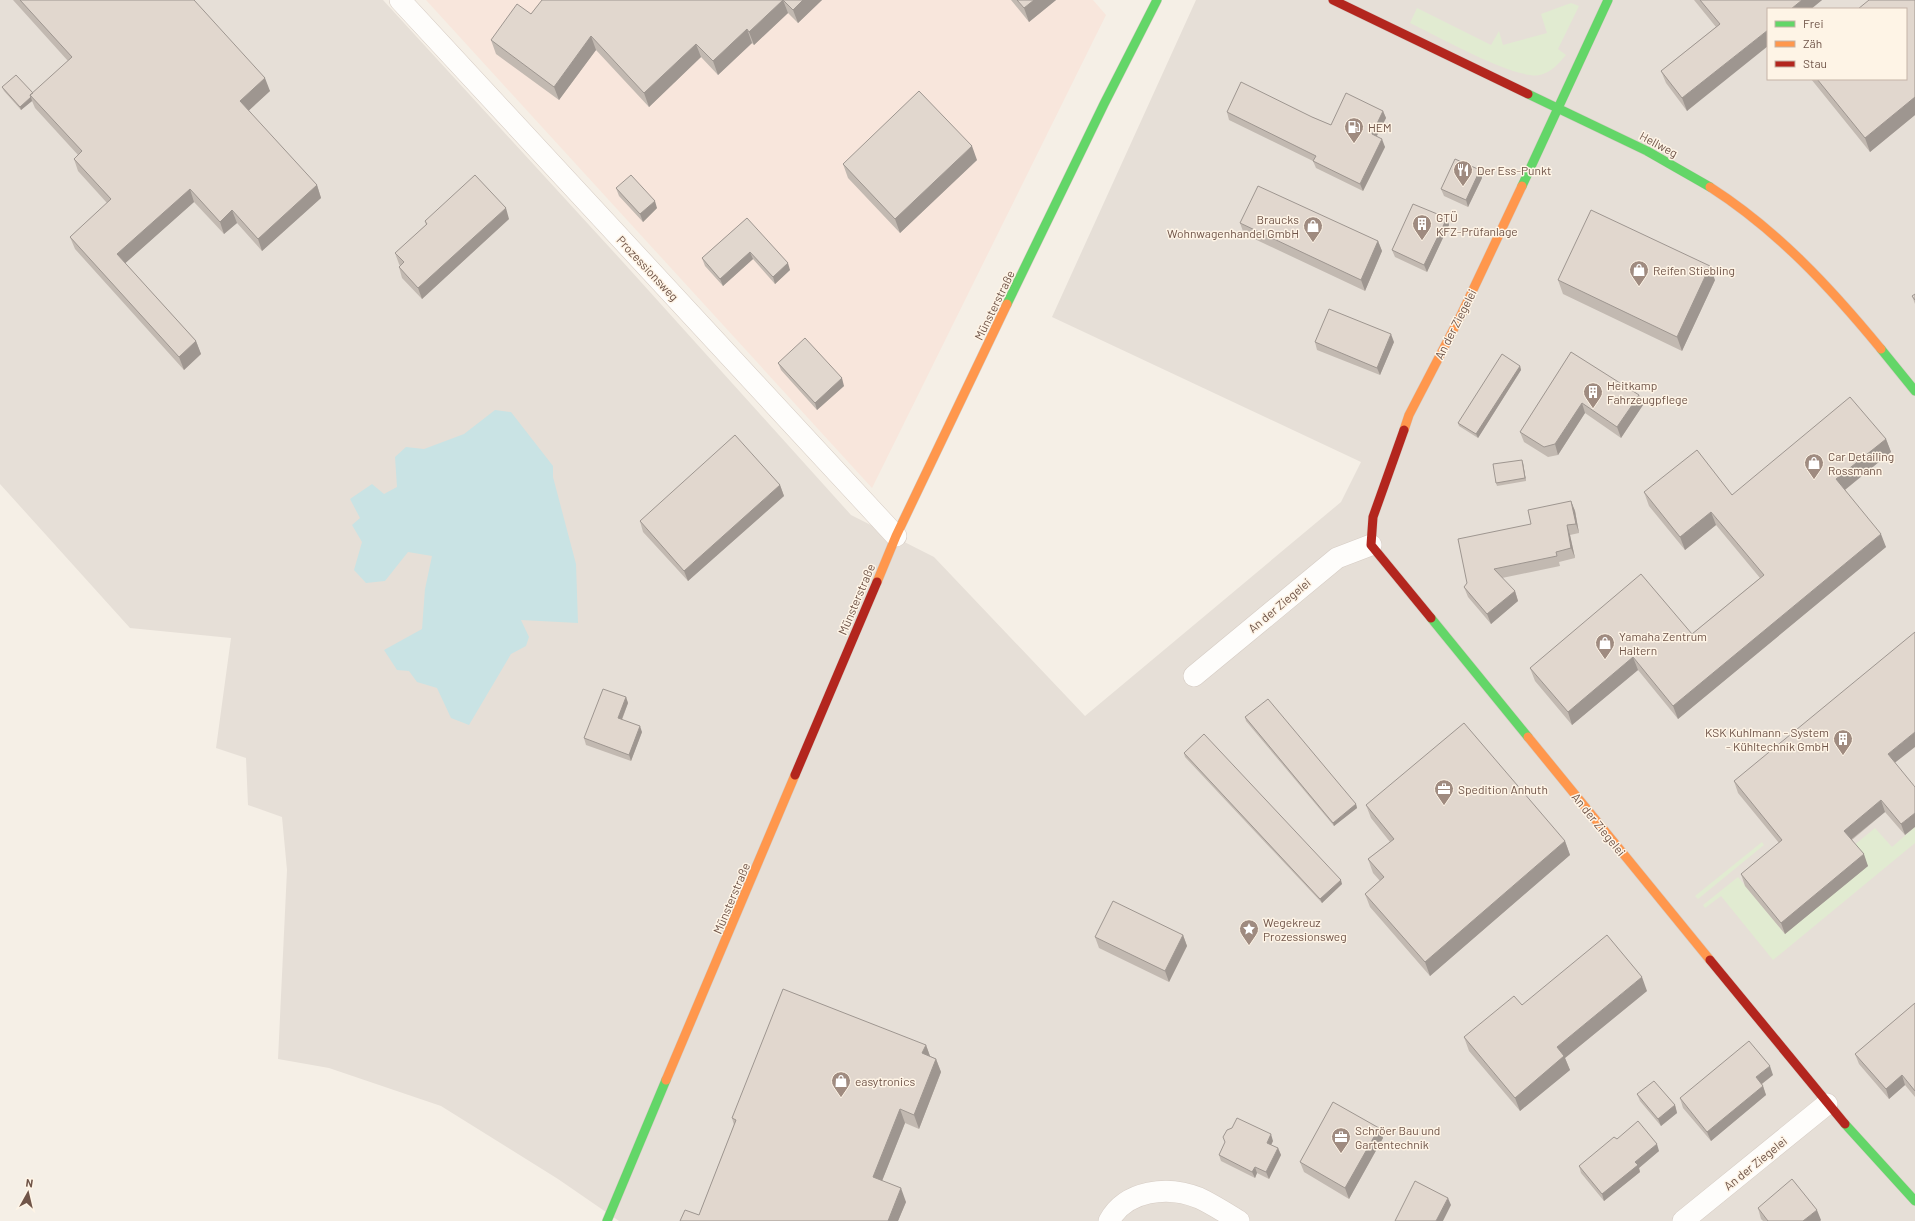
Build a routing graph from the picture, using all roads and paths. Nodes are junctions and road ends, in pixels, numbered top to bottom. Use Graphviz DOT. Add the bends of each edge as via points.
graph roads {
  1 [pos="400,0"];
  2 [pos="1157,0"];
  3 [pos="1333,0"];
  4 [pos="1608,0"];
  5 [pos="1558,108"];
  6 [pos="1915,391"];
  7 [pos="896,536"];
  8 [pos="1372,545"];
  9 [pos="1194,676"];
  10 [pos="1826,1104"];
  11 [pos="1915,1201"];
  12 [pos="607,1221"];
  13 [pos="1109,1221"];
  14 [pos="1239,1221"];
  15 [pos="1683,1221"];
  1 -- 7 [label="street, Prozessionsweg"];
  2 -- 7 [label="street, Münsterstraße"];
  3 -- 5 [label="street, Hellweg"];
  4 -- 5 [label="street, An der Ziegelei"];
  5 -- 6 [label="street, Hellweg" via="1650,152 1703,182 1750,214 1819,278"];
  5 -- 8 [label="street, An der Ziegelei" via="1462,313 1409,415 1373,517"];
  7 -- 12 [label="street, Münsterstraße"];
  8 -- 9 [label="street, An der Ziegelei" via="1337,558"];
  8 -- 10 [label="street, An der Ziegelei"];
  10 -- 11 [label="street, An der Ziegelei"];
  10 -- 15 [label="street, An der Ziegelei"];
  13 -- 14 [label="street" via="1115,1210 1139,1196 1149,1192 1175,1191 1199,1198"];
}
